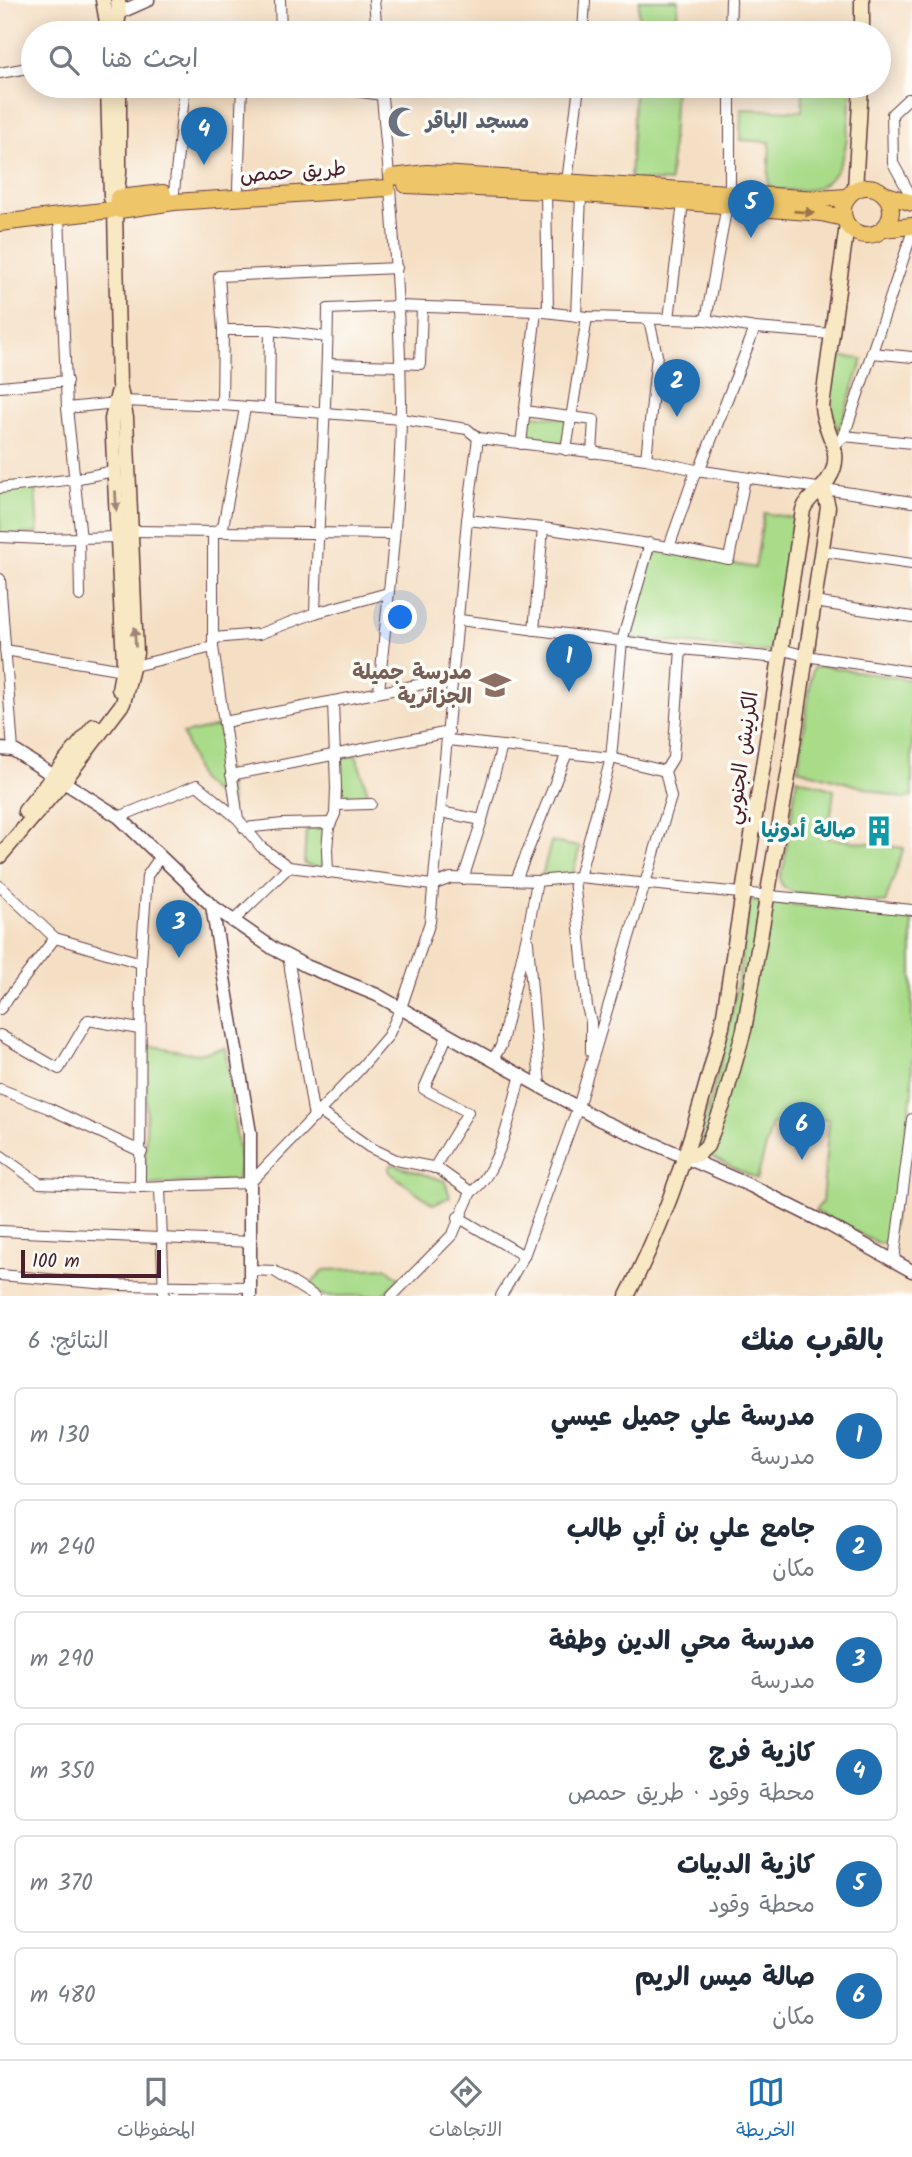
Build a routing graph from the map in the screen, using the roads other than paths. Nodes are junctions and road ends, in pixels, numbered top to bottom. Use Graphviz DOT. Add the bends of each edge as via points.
graph roads {
  1 [pos="103,0"];
  2 [pos="148,0"];
  3 [pos="280,0"];
  4 [pos="374,0"];
  5 [pos="585,0"];
  6 [pos="731,0"];
  7 [pos="862,0"];
  8 [pos="114,10"];
  9 [pos="281,21"];
  10 [pos="376,21"];
  11 [pos="584,21"];
  12 [pos="730,21"];
  13 [pos="862,21"];
  14 [pos="21,69"];
  15 [pos="0,73"];
  16 [pos="109,98"];
  17 [pos="119,98"];
  18 [pos="184,98"];
  19 [pos="242,98"];
  20 [pos="383,98"];
  21 [pos="578,98"];
  22 [pos="730,98"];
  23 [pos="860,98"];
  24 [pos="912,99"];
  25 [pos="389,182"];
  26 [pos="567,182"];
  27 [pos="238,188"];
  28 [pos="545,191"];
  29 [pos="174,192"];
  30 [pos="851,193"];
  31 [pos="884,194"];
  32 [pos="581,195"];
  33 [pos="729,199"];
  34 [pos="912,201"];
  35 [pos="683,202"];
  36 [pos="114,203"];
  37 [pos="0,215"];
  38 [pos="59,216"];
  39 [pos="845,221"];
  40 [pos="0,223"];
  41 [pos="912,226"];
  42 [pos="883,229"];
  43 [pos="912,233"];
  44 [pos="397,268"];
  45 [pos="399,306"];
  46 [pos="422,307"];
  47 [pos="536,311"];
  48 [pos="548,312"];
  49 [pos="576,316"];
  50 [pos="587,317"];
  51 [pos="669,319"];
  52 [pos="649,320"];
  53 [pos="706,320"];
  54 [pos="755,328"];
  55 [pos="223,330"];
  56 [pos="270,330"];
  57 [pos="832,334"];
  58 [pos="327,337"];
  59 [pos="872,353"];
  60 [pos="912,357"];
  61 [pos="327,364"];
  62 [pos="400,365"];
  63 [pos="66,381"];
  64 [pos="0,387"];
  65 [pos="119,402"];
  66 [pos="222,405"];
  67 [pos="68,408"];
  68 [pos="245,408"];
  69 [pos="269,408"];
  70 [pos="524,411"];
  71 [pos="326,412"];
  72 [pos="570,416"];
  73 [pos="401,419"];
  74 [pos="478,438"];
  75 [pos="839,440"];
  76 [pos="912,443"];
  77 [pos="521,444"];
  78 [pos="566,450"];
  79 [pos="592,453"];
  80 [pos="646,459"];
  81 [pos="698,470"];
  82 [pos="114,471"];
  83 [pos="745,478"];
  84 [pos="74,479"];
  85 [pos="823,487"];
  86 [pos="0,488"];
  87 [pos="912,502"];
  88 [pos="467,520"];
  89 [pos="543,528"];
  90 [pos="214,533"];
  91 [pos="317,533"];
  92 [pos="125,534"];
  93 [pos="394,534"];
  94 [pos="0,537"];
  95 [pos="80,539"];
  96 [pos="650,543"];
  97 [pos="669,547"];
  98 [pos="822,551"];
  99 [pos="912,564"];
  100 [pos="0,579"];
  101 [pos="388,593"];
  102 [pos="80,596"];
  103 [pos="814,602"];
  104 [pos="315,613"];
  105 [pos="912,617"];
  106 [pos="460,620"];
  107 [pos="534,630"];
  108 [pos="622,641"];
  109 [pos="214,643"];
  110 [pos="681,649"];
  111 [pos="5,650"];
  112 [pos="780,654"];
  113 [pos="806,656"];
  114 [pos="129,668"];
  115 [pos="912,672"];
  116 [pos="454,678"];
  117 [pos="379,692"];
  118 [pos="333,701"];
  119 [pos="224,722"];
  120 [pos="449,736"];
  121 [pos="502,746"];
  122 [pos="5,752"];
  123 [pos="567,753"];
  124 [pos="336,754"];
  125 [pos="611,758"];
  126 [pos="666,771"];
  127 [pos="230,775"];
  128 [pos="59,779"];
  129 [pos="371,804"];
  130 [pos="336,805"];
  131 [pos="440,813"];
  132 [pos="119,817"];
  133 [pos="482,820"];
  134 [pos="241,823"];
  135 [pos="331,823"];
  136 [pos="0,842"];
  137 [pos="0,856"];
  138 [pos="160,857"];
  139 [pos="289,867"];
  140 [pos="328,873"];
  141 [pos="463,878"];
  142 [pos="577,878"];
  143 [pos="516,880"];
  144 [pos="537,881"];
  145 [pos="432,885"];
  146 [pos="646,885"];
  147 [pos="0,886"];
  148 [pos="745,893"];
  149 [pos="767,895"];
  150 [pos="212,906"];
  151 [pos="912,910"];
  152 [pos="232,922"];
  153 [pos="527,934"];
  154 [pos="55,938"];
  155 [pos="288,956"];
  156 [pos="141,963"];
  157 [pos="401,1008"];
  158 [pos="0,1009"];
  159 [pos="139,1029"];
  160 [pos="448,1034"];
  161 [pos="0,1035"];
  162 [pos="493,1059"];
  163 [pos="591,1065"];
  164 [pos="521,1074"];
  165 [pos="540,1085"];
  166 [pos="0,1089"];
  167 [pos="578,1107"];
  168 [pos="317,1115"];
  169 [pos="912,1119"];
  170 [pos="910,1150"];
  171 [pos="142,1153"];
  172 [pos="0,1155"];
  173 [pos="684,1156"];
  174 [pos="434,1168"];
  175 [pos="250,1184"];
  176 [pos="160,1186"];
  177 [pos="140,1187"];
  178 [pos="471,1192"];
  179 [pos="458,1217"];
  180 [pos="0,1231"];
  181 [pos="163,1238"];
  182 [pos="251,1241"];
  183 [pos="524,1256"];
  184 [pos="894,1260"];
  185 [pos="250,1270"];
  186 [pos="912,1271"];
  187 [pos="0,1275"];
  188 [pos="164,1291"];
  189 [pos="250,1291"];
  190 [pos="314,1296"];
  191 [pos="393,1296"];
  192 [pos="501,1296"];
  193 [pos="627,1296"];
  1 -- 8 [label="main road"];
  2 -- 8 [label="street"];
  3 -- 9 [label="street"];
  4 -- 10 [label="street"];
  5 -- 11 [label="street"];
  6 -- 12 [label="street"];
  7 -- 13 [label="main road"];
  14 -- 15 [label="street"];
  16 -- 36 [label="main road"];
  17 -- 36 [label="main road" via="120,173"];
  18 -- 29 [label="street"];
  19 -- 27 [label="street"];
  20 -- 25 [label="street"];
  21 -- 26 [label="street"];
  22 -- 33 [label="street"];
  23 -- 30 [label="main road"];
  24 -- 34 [label="street" via="892,114 893,163"];
  25 -- 26 [label="main road" via="427,173"];
  25 -- 27 [label="main road, طريق حمص"];
  25 -- 28 [label="main road"];
  25 -- 36 [label="main road, طريق حمص" via="174,202"];
  25 -- 44 [label="street"];
  26 -- 33 [label="main road"];
  27 -- 29 [label="main road, طريق حمص"];
  28 -- 32 [label="main road"];
  28 -- 48 [label="street"];
  29 -- 36 [label="main road, طريق حمص"];
  30 -- 31 [label="main road" via="871,187"];
  30 -- 33 [label="main road" via="817,199"];
  30 -- 39 [label="main road" via="843,209"];
  31 -- 34 [label="main road"];
  31 -- 42 [label="main road" via="890,216"];
  32 -- 35 [label="main road"];
  32 -- 49 [label="street"];
  33 -- 35 [label="main road"];
  33 -- 39 [label="main road, one-way"];
  33 -- 53 [label="street"];
  35 -- 51 [label="street"];
  36 -- 37 [label="main road, طريق حمص"];
  36 -- 38 [label="main road, طريق حمص"];
  36 -- 65 [label="main road"];
  38 -- 40 [label="main road, طريق حمص"];
  38 -- 63 [label="street"];
  39 -- 42 [label="main road" via="861,234"];
  39 -- 57 [label="main road"];
  41 -- 42 [label="main road"];
  43 -- 59 [label="street"];
  44 -- 45 [label="street"];
  44 -- 55 [label="street" via="219,276"];
  45 -- 46 [label="street"];
  45 -- 58 [label="street" via="327,309"];
  45 -- 62 [label="street"];
  46 -- 47 [label="street"];
  46 -- 62 [label="street" via="420,363"];
  47 -- 48 [label="street"];
  47 -- 70 [label="street"];
  48 -- 49 [label="street"];
  49 -- 50 [label="street"];
  50 -- 52 [label="street"];
  50 -- 72 [label="street"];
  51 -- 52 [label="street"];
  51 -- 53 [label="street"];
  52 -- 80 [label="street" via="657,355"];
  53 -- 54 [label="street"];
  54 -- 57 [label="street"];
  54 -- 81 [label="street"];
  55 -- 56 [label="street"];
  55 -- 66 [label="street"];
  56 -- 58 [label="street"];
  56 -- 69 [label="street"];
  57 -- 75 [label="main road" via="822,405 825,424"];
  58 -- 61 [label="street"];
  59 -- 60 [label="street"];
  59 -- 75 [label="street"];
  61 -- 62 [label="street"];
  61 -- 71 [label="street"];
  62 -- 73 [label="street"];
  63 -- 64 [label="street"];
  63 -- 67 [label="street"];
  65 -- 66 [label="street"];
  65 -- 67 [label="street"];
  65 -- 82 [label="main road" via="112,419"];
  65 -- 92 [label="main road" via="126,418"];
  66 -- 68 [label="street"];
  67 -- 84 [label="street"];
  68 -- 69 [label="street"];
  68 -- 90 [label="street" via="223,527"];
  69 -- 71 [label="street"];
  70 -- 72 [label="street"];
  70 -- 77 [label="street"];
  71 -- 73 [label="street"];
  71 -- 91 [label="street"];
  72 -- 78 [label="street"];
  72 -- 79 [label="street" via="594,420"];
  73 -- 74 [label="street" via="467,429"];
  73 -- 93 [label="street"];
  74 -- 77 [label="street"];
  74 -- 88 [label="street"];
  75 -- 76 [label="street"];
  75 -- 85 [label="main road, الكرنيش الجنوبي" via="832,473"];
  77 -- 78 [label="street"];
  78 -- 79 [label="street"];
  79 -- 80 [label="street"];
  80 -- 81 [label="street"];
  81 -- 83 [label="street"];
  81 -- 97 [label="street"];
  82 -- 84 [label="street"];
  82 -- 92 [label="main road, one-way"];
  83 -- 85 [label="street"];
  83 -- 97 [label="street" via="729,559"];
  84 -- 86 [label="street"];
  84 -- 95 [label="street"];
  85 -- 87 [label="street"];
  85 -- 98 [label="main road" via="828,507"];
  85 -- 112 [label="main road, الكرنيش الجنوبي" via="803,510"];
  88 -- 89 [label="street"];
  88 -- 106 [label="street"];
  89 -- 96 [label="street"];
  89 -- 107 [label="street"];
  90 -- 91 [label="street"];
  90 -- 92 [label="street"];
  90 -- 109 [label="street"];
  91 -- 93 [label="street"];
  91 -- 104 [label="street"];
  92 -- 95 [label="street"];
  92 -- 114 [label="main road"];
  93 -- 101 [label="street"];
  94 -- 95 [label="street"];
  95 -- 102 [label="street"];
  96 -- 97 [label="street"];
  96 -- 108 [label="street"];
  98 -- 99 [label="street"];
  98 -- 103 [label="main road"];
  100 -- 111 [label="street"];
  101 -- 104 [label="street"];
  101 -- 117 [label="street"];
  103 -- 105 [label="street"];
  103 -- 113 [label="main road"];
  104 -- 109 [label="street" via="259,634"];
  106 -- 107 [label="street"];
  106 -- 116 [label="street"];
  107 -- 108 [label="street"];
  108 -- 110 [label="street"];
  108 -- 125 [label="street"];
  109 -- 114 [label="street"];
  109 -- 119 [label="street"];
  110 -- 112 [label="street"];
  110 -- 126 [label="street" via="673,758"];
  111 -- 114 [label="street"];
  111 -- 122 [label="street"];
  112 -- 113 [label="street"];
  112 -- 148 [label="main road, الكرنيش الجنوبي"];
  113 -- 115 [label="street"];
  113 -- 149 [label="main road"];
  114 -- 128 [label="main road" via="113,701"];
  116 -- 117 [label="street"];
  116 -- 120 [label="street"];
  117 -- 118 [label="street"];
  118 -- 119 [label="street"];
  118 -- 124 [label="street"];
  119 -- 127 [label="street"];
  120 -- 121 [label="street"];
  120 -- 124 [label="street"];
  120 -- 131 [label="street"];
  121 -- 123 [label="street"];
  121 -- 133 [label="street"];
  122 -- 128 [label="street"];
  123 -- 125 [label="street"];
  123 -- 143 [label="street"];
  124 -- 127 [label="street"];
  124 -- 130 [label="street"];
  125 -- 126 [label="street"];
  125 -- 142 [label="street"];
  126 -- 146 [label="street" via="671,797"];
  127 -- 134 [label="street"];
  128 -- 132 [label="street"];
  128 -- 136 [label="main road"];
  128 -- 137 [label="main road"];
  129 -- 130 [label="street"];
  130 -- 135 [label="street"];
  131 -- 133 [label="street"];
  131 -- 145 [label="street"];
  132 -- 134 [label="street" via="197,785"];
  132 -- 138 [label="street"];
  133 -- 141 [label="street"];
  134 -- 135 [label="street"];
  134 -- 139 [label="street" via="261,848"];
  135 -- 140 [label="street"];
  138 -- 150 [label="street"];
  138 -- 156 [label="street" via="147,876"];
  139 -- 140 [label="street"];
  139 -- 152 [label="street"];
  140 -- 145 [label="street"];
  141 -- 143 [label="street"];
  141 -- 145 [label="street"];
  142 -- 144 [label="street"];
  142 -- 146 [label="street"];
  142 -- 163 [label="street"];
  143 -- 144 [label="street"];
  144 -- 153 [label="street"];
  145 -- 157 [label="street" via="430,922"];
  146 -- 148 [label="street"];
  146 -- 163 [label="street"];
  147 -- 154 [label="street"];
  148 -- 149 [label="street"];
  148 -- 173 [label="main road, الكرنيش الجنوبي" via="722,1027"];
  149 -- 151 [label="street"];
  149 -- 173 [label="main road" via="744,1030 723,1105 704,1151"];
  150 -- 152 [label="street"];
  150 -- 175 [label="street" via="250,1133"];
  152 -- 155 [label="street"];
  153 -- 162 [label="street" via="501,1046"];
  153 -- 165 [label="street"];
  154 -- 156 [label="street"];
  154 -- 158 [label="street"];
  155 -- 157 [label="street"];
  155 -- 168 [label="street"];
  156 -- 159 [label="street"];
  157 -- 160 [label="street"];
  157 -- 168 [label="street" via="388,1037"];
  159 -- 161 [label="street" via="88,1020 59,1069"];
  159 -- 171 [label="street"];
  160 -- 162 [label="street"];
  160 -- 174 [label="street" via="424,1089 468,1112"];
  162 -- 164 [label="street"];
  163 -- 167 [label="street"];
  164 -- 165 [label="street"];
  164 -- 178 [label="street" via="503,1141 479,1187"];
  165 -- 167 [label="street"];
  166 -- 171 [label="street"];
  167 -- 173 [label="street"];
  167 -- 183 [label="street"];
  168 -- 174 [label="street" via="378,1152"];
  168 -- 175 [label="street"];
  169 -- 170 [label="street"];
  170 -- 184 [label="street"];
  171 -- 177 [label="street"];
  172 -- 177 [label="street" via="38,1183"];
  173 -- 184 [label="street"];
  173 -- 193 [label="main road, الكرنيش الجنوبي"];
  174 -- 178 [label="street"];
  175 -- 176 [label="street"];
  175 -- 182 [label="street"];
  176 -- 177 [label="street"];
  176 -- 181 [label="street"];
  178 -- 179 [label="street"];
  179 -- 183 [label="street"];
  179 -- 191 [label="street" via="453,1234"];
  180 -- 181 [label="street"];
  181 -- 182 [label="street"];
  181 -- 188 [label="street"];
  182 -- 185 [label="street"];
  183 -- 192 [label="street"];
  184 -- 186 [label="street"];
  185 -- 189 [label="street"];
  185 -- 190 [label="street" via="274,1271"];
  187 -- 188 [label="street"];
  188 -- 189 [label="street"];
}
